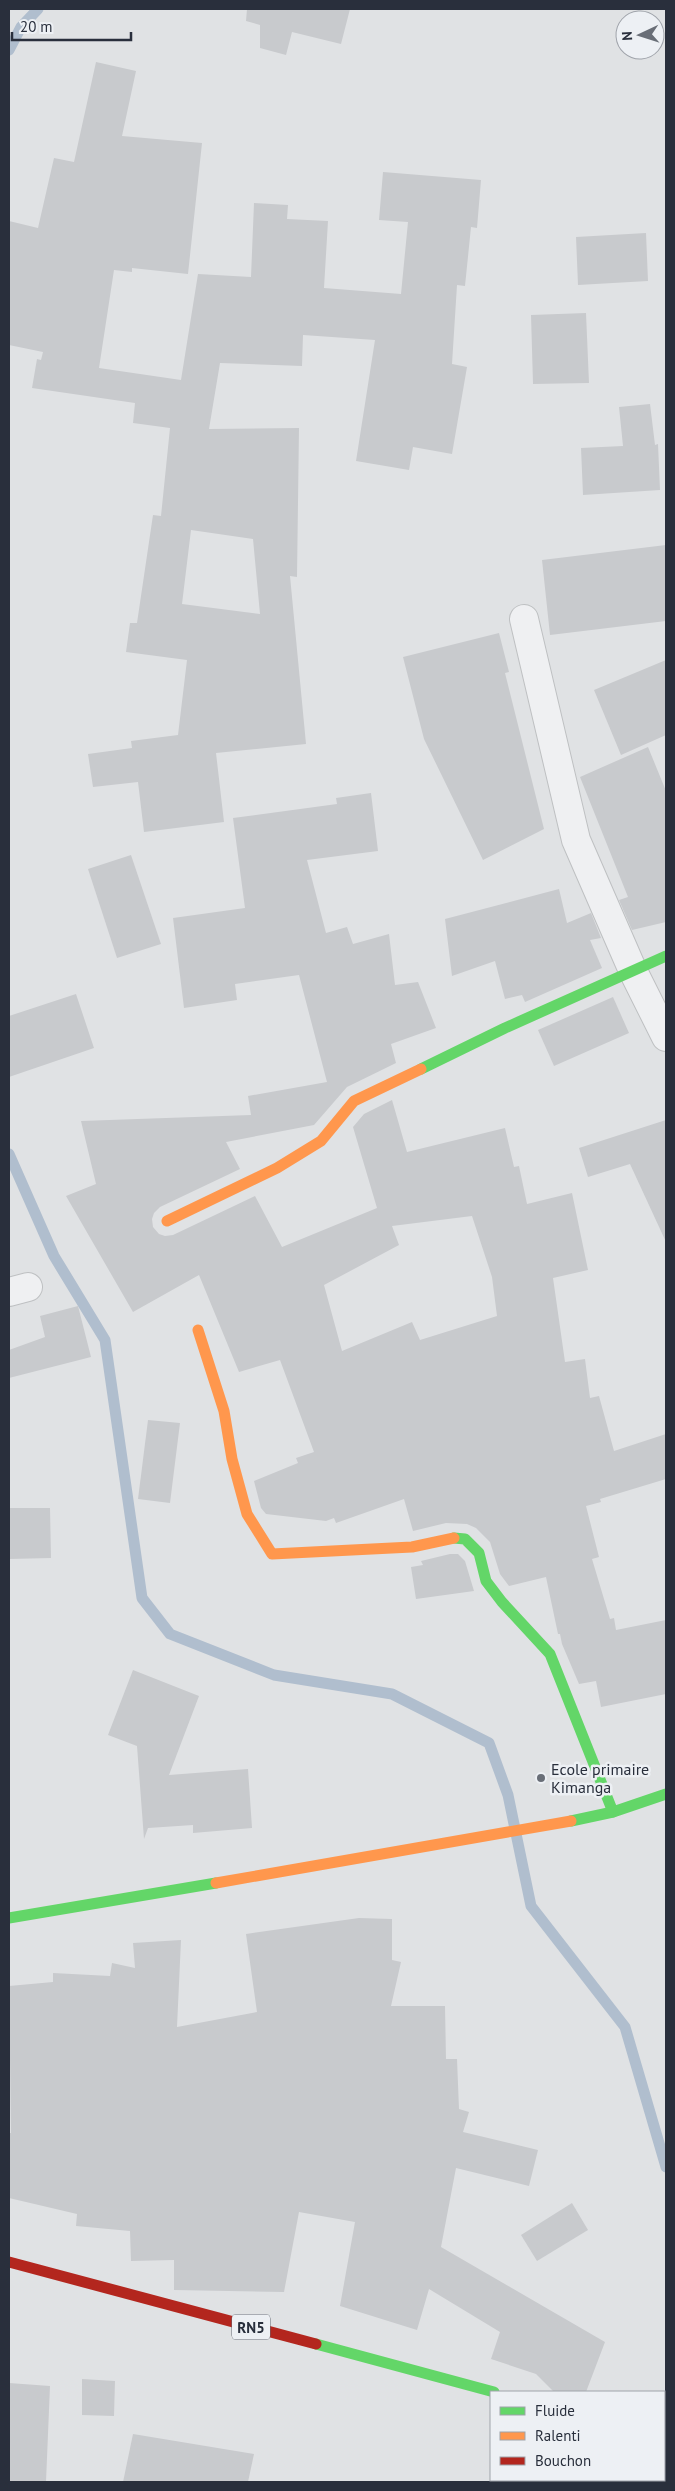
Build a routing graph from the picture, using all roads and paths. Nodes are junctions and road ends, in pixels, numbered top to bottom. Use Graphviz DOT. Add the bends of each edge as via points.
graph roads {
  1 [pos="524,619"];
  2 [pos="666,956"];
  3 [pos="633,971"];
  4 [pos="666,1037"];
  5 [pos="167,1221"];
  6 [pos="198,1330"];
  7 [pos="666,1794"];
  8 [pos="613,1812"];
  9 [pos="9,1918"];
  10 [pos="9,2262"];
  11 [pos="490,2391"];
  1 -- 3 [label="street" via="576,840"];
  2 -- 3 [label="main road"];
  3 -- 4 [label="street"];
  3 -- 5 [label="main road" via="354,1101 321,1141 277,1168"];
  6 -- 8 [label="main road" via="224,1411 232,1459 247,1514 272,1554 412,1547 449,1538 465,1539 478,1553 486,1581 550,1654"];
  7 -- 8 [label="main road"];
  8 -- 9 [label="main road"];
  10 -- 11 [label="main road, RN5"];
}
